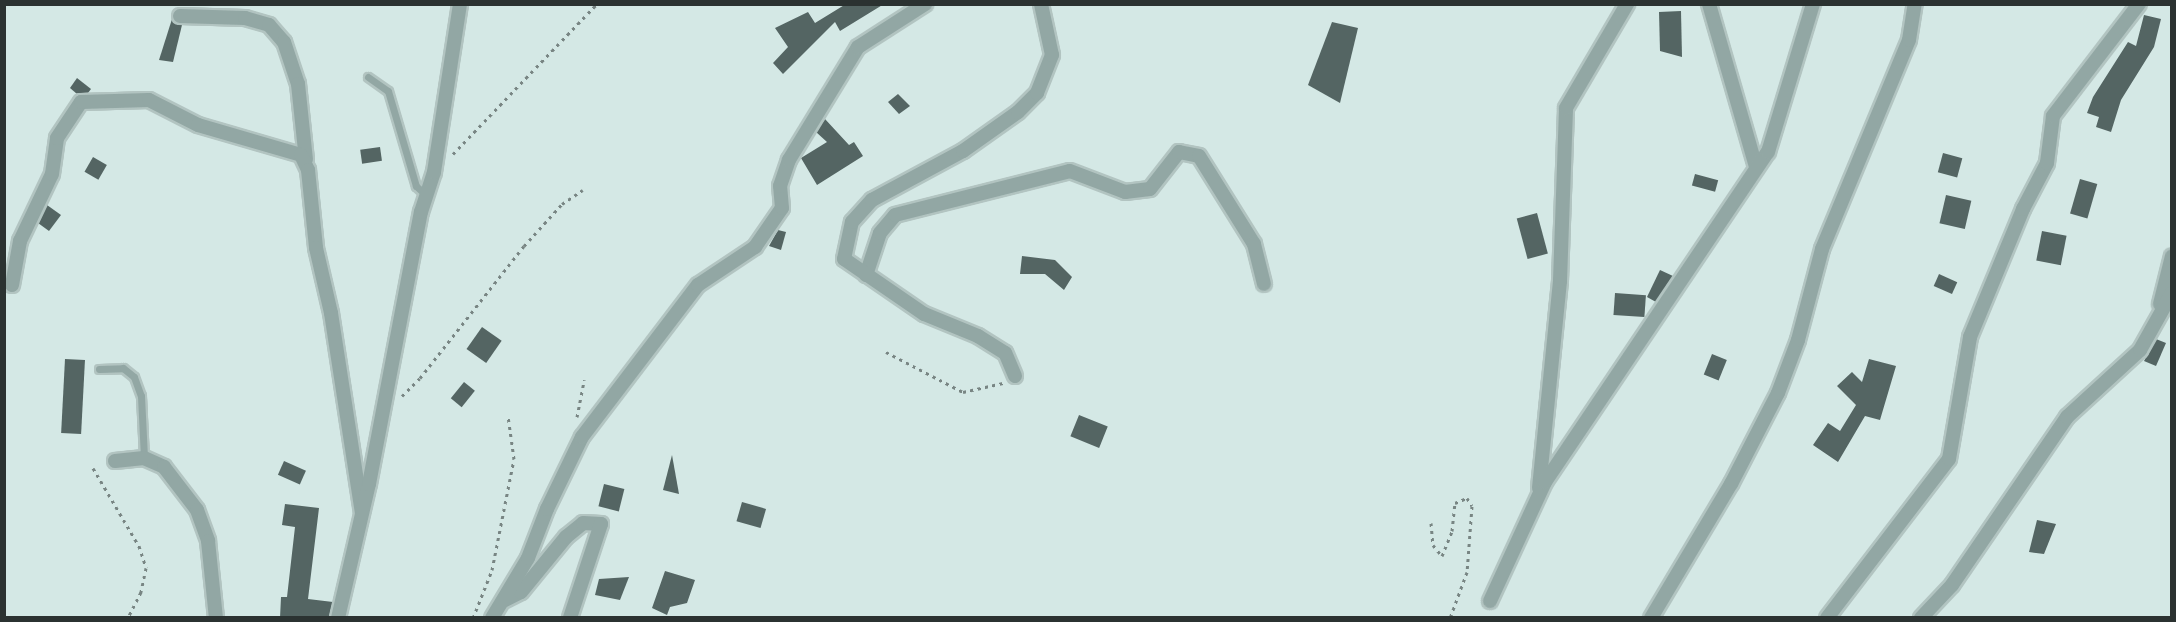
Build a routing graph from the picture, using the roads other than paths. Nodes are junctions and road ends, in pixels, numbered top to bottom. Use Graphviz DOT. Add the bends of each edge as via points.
graph roads {
  1 [pos="460,4"];
  2 [pos="925,4"];
  3 [pos="1041,4"];
  4 [pos="1627,4"];
  5 [pos="1709,4"];
  6 [pos="1813,4"];
  7 [pos="1915,4"];
  8 [pos="2139,4"];
  9 [pos="180,16"];
  10 [pos="368,77"];
  11 [pos="306,160"];
  12 [pos="1756,167"];
  13 [pos="426,195"];
  14 [pos="2172,256"];
  15 [pos="866,275"];
  16 [pos="1264,284"];
  17 [pos="12,285"];
  18 [pos="2172,293"];
  19 [pos="2156,321"];
  20 [pos="99,369"];
  21 [pos="1015,376"];
  22 [pos="144,458"];
  23 [pos="115,461"];
  24 [pos="1538,498"];
  25 [pos="362,513"];
  26 [pos="1490,601"];
  27 [pos="501,602"];
  28 [pos="216,618"];
  29 [pos="338,618"];
  30 [pos="492,618"];
  31 [pos="570,618"];
  32 [pos="1651,618"];
  33 [pos="1827,618"];
  34 [pos="1921,618"];
  1 -- 13 [label="street" via="434,172"];
  2 -- 27 [label="street" via="858,47 789,160 780,186 782,208 755,247 698,285 582,437 547,508 528,558"];
  3 -- 15 [label="street" via="1052,55 1037,93 1018,112 963,151 872,200 852,222 844,259"];
  4 -- 24 [label="street" via="1566,108 1560,281"];
  5 -- 12 [label="street"];
  6 -- 12 [label="street" via="1768,152"];
  7 -- 32 [label="street" via="1909,40 1822,249 1798,340 1779,393 1731,484"];
  8 -- 33 [label="street" via="2053,116 2047,163 2023,209 1970,338 1949,459"];
  9 -- 11 [label="street" via="245,18 268,25 284,42 298,84"];
  10 -- 13 [label="lane" via="388,91 416,186"];
  11 -- 17 [label="street" via="291,149 198,125 149,100 81,102 57,138 52,174 20,241"];
  11 -- 25 [label="street" via="316,248"];
  12 -- 24 [label="street"];
  13 -- 25 [label="street"];
  14 -- 19 [label="street"];
  15 -- 16 [label="street" via="880,233 895,215 1070,171 1125,192 1150,189 1179,152 1199,156 1254,244"];
  15 -- 21 [label="street" via="924,314 978,336 1005,353"];
  18 -- 19 [label="street"];
  19 -- 34 [label="street" via="2140,350 2067,417 1952,585"];
  20 -- 22 [label="lane" via="123,368 134,377 141,396"];
  22 -- 23 [label="street"];
  22 -- 28 [label="street" via="164,466 176,478 204,523"];
  24 -- 26 [label="street"];
  25 -- 29 [label="street"];
  27 -- 30 [label="street"];
  27 -- 31 [label="street" via="521,592 566,537 583,523 601,524"];
}
